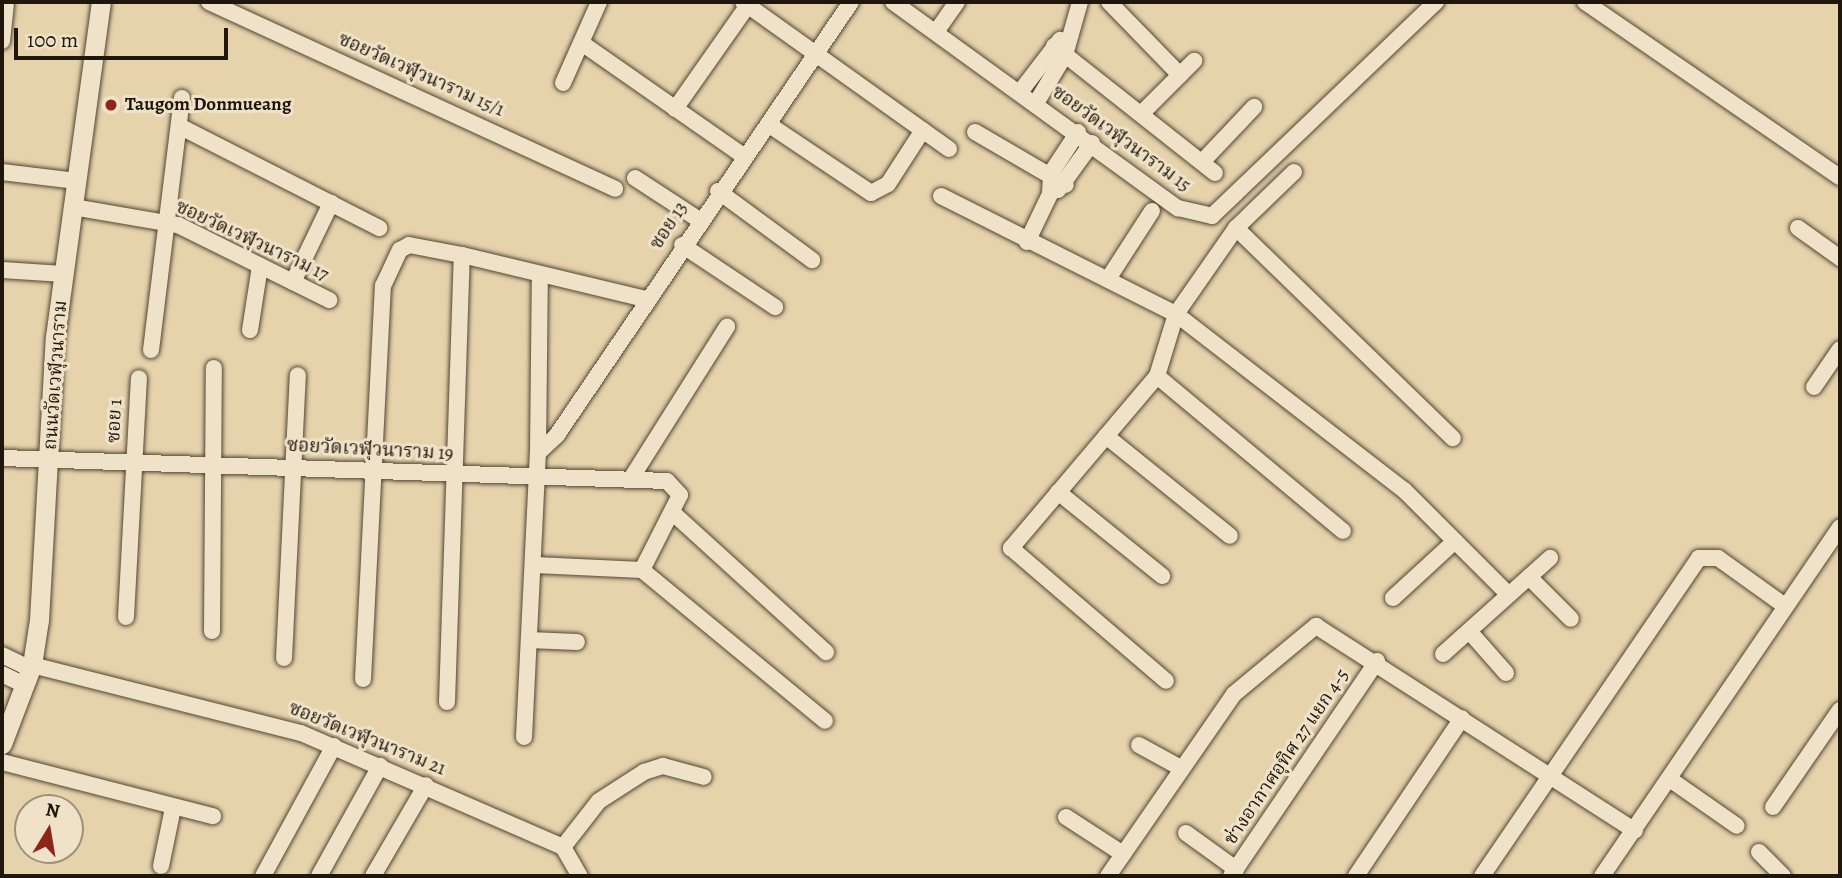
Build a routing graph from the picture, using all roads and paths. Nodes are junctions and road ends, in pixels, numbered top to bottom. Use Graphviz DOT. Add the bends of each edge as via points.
graph roads {
  1 [pos="6,2"];
  2 [pos="100,2"];
  3 [pos="209,2"];
  4 [pos="599,2"];
  5 [pos="851,2"];
  6 [pos="893,2"];
  7 [pos="957,2"];
  8 [pos="1080,2"];
  9 [pos="1109,2"];
  10 [pos="1436,2"];
  11 [pos="1585,2"];
  12 [pos="745,3"];
  13 [pos="936,32"];
  14 [pos="2,41"];
  15 [pos="583,44"];
  16 [pos="1059,51"];
  17 [pos="816,53"];
  18 [pos="1194,61"];
  19 [pos="1180,75"];
  20 [pos="563,83"];
  21 [pos="1020,92"];
  22 [pos="182,98"];
  23 [pos="1036,103"];
  24 [pos="1254,107"];
  25 [pos="675,108"];
  26 [pos="1142,113"];
  27 [pos="768,124"];
  28 [pos="178,126"];
  29 [pos="923,130"];
  30 [pos="975,132"];
  31 [pos="1077,132"];
  32 [pos="1092,143"];
  33 [pos="949,149"];
  34 [pos="742,155"];
  35 [pos="1202,162"];
  36 [pos="1294,172"];
  37 [pos="2,173"];
  38 [pos="1051,173"];
  39 [pos="1215,173"];
  40 [pos="1840,177"];
  41 [pos="635,178"];
  42 [pos="76,181"];
  43 [pos="1066,185"];
  44 [pos="615,189"];
  45 [pos="718,191"];
  46 [pos="1049,194"];
  47 [pos="941,196"];
  48 [pos="331,203"];
  49 [pos="73,207"];
  50 [pos="1153,211"];
  51 [pos="698,219"];
  52 [pos="165,221"];
  53 [pos="379,228"];
  54 [pos="1236,228"];
  55 [pos="1798,228"];
  56 [pos="1027,242"];
  57 [pos="682,245"];
  58 [pos="462,255"];
  59 [pos="1840,258"];
  60 [pos="813,260"];
  61 [pos="3,264"];
  62 [pos="260,266"];
  63 [pos="63,274"];
  64 [pos="540,274"];
  65 [pos="1108,279"];
  66 [pos="293,282"];
  67 [pos="645,299"];
  68 [pos="329,300"];
  69 [pos="775,307"];
  70 [pos="1176,314"];
  71 [pos="727,327"];
  72 [pos="250,330"];
  73 [pos="150,349"];
  74 [pos="1840,349"];
  75 [pos="214,368"];
  76 [pos="298,375"];
  77 [pos="1157,376"];
  78 [pos="139,378"];
  79 [pos="1814,387"];
  80 [pos="1106,436"];
  81 [pos="1454,438"];
  82 [pos="538,453"];
  83 [pos="2,458"];
  84 [pos="50,461"];
  85 [pos="134,465"];
  86 [pos="215,465"];
  87 [pos="294,467"];
  88 [pos="378,472"];
  89 [pos="458,475"];
  90 [pos="632,477"];
  91 [pos="536,478"];
  92 [pos="1058,492"];
  93 [pos="673,513"];
  94 [pos="1840,527"];
  95 [pos="1343,531"];
  96 [pos="1230,536"];
  97 [pos="1455,541"];
  98 [pos="1549,558"];
  99 [pos="535,565"];
  100 [pos="642,570"];
  101 [pos="1163,576"];
  102 [pos="1529,577"];
  103 [pos="1509,595"];
  104 [pos="1393,598"];
  105 [pos="1785,606"];
  106 [pos="126,617"];
  107 [pos="1571,619"];
  108 [pos="212,631"];
  109 [pos="1469,631"];
  110 [pos="529,640"];
  111 [pos="577,642"];
  112 [pos="826,652"];
  113 [pos="1443,654"];
  114 [pos="2,655"];
  115 [pos="284,658"];
  116 [pos="1377,661"];
  117 [pos="29,673"];
  118 [pos="1506,673"];
  119 [pos="2,674"];
  120 [pos="363,679"];
  121 [pos="1166,681"];
  122 [pos="447,702"];
  123 [pos="1840,710"];
  124 [pos="1462,718"];
  125 [pos="825,720"];
  126 [pos="524,737"];
  127 [pos="2,744"];
  128 [pos="1139,745"];
  129 [pos="334,746"];
  130 [pos="2,762"];
  131 [pos="380,766"];
  132 [pos="1181,768"];
  133 [pos="1551,773"];
  134 [pos="704,777"];
  135 [pos="1671,780"];
  136 [pos="426,785"];
  137 [pos="1773,807"];
  138 [pos="173,808"];
  139 [pos="213,816"];
  140 [pos="1066,817"];
  141 [pos="1737,826"];
  142 [pos="1634,831"];
  143 [pos="1186,833"];
  144 [pos="563,847"];
  145 [pos="1759,852"];
  146 [pos="1123,855"];
  147 [pos="161,866"];
  148 [pos="1233,873"];
  149 [pos="263,876"];
  150 [pos="319,876"];
  151 [pos="373,876"];
  152 [pos="580,876"];
  153 [pos="1108,876"];
  154 [pos="1356,876"];
  155 [pos="1482,876"];
  156 [pos="1602,876"];
  157 [pos="1783,876"];
  1 -- 14 [label="street"];
  2 -- 42 [label="street, ถนนวัดเวฬุวนาราม"];
  3 -- 44 [label="street, ซอยวัดเวฬุวนาราม 15/1"];
  4 -- 15 [label="street"];
  5 -- 17 [label="street, ซอย 13"];
  6 -- 13 [label="street, ซอยวัดเวฬุวนาราม 15"];
  7 -- 13 [label="street"];
  8 -- 16 [label="street"];
  9 -- 19 [label="street"];
  10 -- 32 [label="street, ซอยวัดเวฬุวนาราม 15" via="1212,216 1178,208"];
  11 -- 40 [label="street"];
  12 -- 17 [label="street"];
  12 -- 25 [label="street"];
  13 -- 21 [label="street, ซอยวัดเวฬุวนาราม 15"];
  15 -- 20 [label="street"];
  15 -- 25 [label="street"];
  16 -- 21 [label="street"];
  16 -- 23 [label="street"];
  16 -- 26 [label="street"];
  17 -- 27 [label="street, ซอย 13"];
  17 -- 29 [label="street"];
  18 -- 19 [label="street"];
  19 -- 26 [label="street"];
  21 -- 23 [label="street, ซอยวัดเวฬุวนาราม 15"];
  22 -- 28 [label="street"];
  23 -- 31 [label="street, ซอยวัดเวฬุวนาราม 15"];
  24 -- 35 [label="street"];
  25 -- 34 [label="street"];
  26 -- 35 [label="street"];
  27 -- 29 [label="street" via="871,193 888,184"];
  27 -- 34 [label="street, ซอย 13"];
  28 -- 48 [label="street"];
  28 -- 52 [label="street"];
  29 -- 33 [label="street"];
  30 -- 38 [label="street"];
  31 -- 32 [label="street, ซอยวัดเวฬุวนาราม 15"];
  31 -- 38 [label="street"];
  32 -- 43 [label="street"];
  34 -- 45 [label="street, ซอย 13"];
  35 -- 39 [label="street"];
  36 -- 54 [label="street"];
  37 -- 42 [label="street"];
  38 -- 43 [label="street"];
  38 -- 46 [label="street"];
  41 -- 51 [label="street"];
  42 -- 49 [label="street, ถนนวัดเวฬุวนาราม"];
  43 -- 46 [label="street"];
  45 -- 51 [label="street, ซอย 13"];
  45 -- 60 [label="street"];
  46 -- 56 [label="street"];
  47 -- 56 [label="street"];
  48 -- 53 [label="street"];
  48 -- 66 [label="street"];
  49 -- 52 [label="street, ซอยวัดเวฬุวนาราม 17"];
  49 -- 63 [label="street, ถนนวัดเวฬุวนาราม"];
  50 -- 65 [label="street"];
  51 -- 57 [label="street, ซอย 13"];
  52 -- 62 [label="street, ซอยวัดเวฬุวนาราม 17"];
  52 -- 73 [label="street"];
  54 -- 70 [label="street"];
  54 -- 81 [label="street"];
  55 -- 59 [label="street"];
  56 -- 65 [label="street"];
  57 -- 67 [label="street, ซอย 13"];
  57 -- 69 [label="street"];
  58 -- 64 [label="street"];
  58 -- 88 [label="street" via="409,244 389,265 383,286"];
  58 -- 89 [label="street"];
  61 -- 63 [label="street"];
  62 -- 66 [label="street, ซอยวัดเวฬุวนาราม 17"];
  62 -- 72 [label="street"];
  63 -- 84 [label="street, ถนนวัดเวฬุวนาราม"];
  64 -- 67 [label="street"];
  64 -- 82 [label="street"];
  65 -- 70 [label="street"];
  66 -- 68 [label="street, ซอยวัดเวฬุวนาราม 17"];
  67 -- 82 [label="street, ซอย 13" via="557,435"];
  70 -- 77 [label="street"];
  70 -- 97 [label="street" via="1404,490"];
  71 -- 90 [label="street"];
  74 -- 79 [label="street"];
  75 -- 86 [label="street"];
  76 -- 87 [label="street"];
  77 -- 80 [label="street"];
  77 -- 95 [label="street"];
  78 -- 85 [label="street, ซอย 1"];
  80 -- 92 [label="street"];
  80 -- 96 [label="street"];
  82 -- 91 [label="street"];
  83 -- 84 [label="street, ซอยวัดเวฬุวนาราม 19"];
  84 -- 85 [label="street, ซอยวัดเวฬุวนาราม 19"];
  84 -- 117 [label="street, ถนนวัดเวฬุวนาราม"];
  85 -- 86 [label="street, ซอยวัดเวฬุวนาราม 19"];
  85 -- 106 [label="street, ซอย 1"];
  86 -- 87 [label="street, ซอยวัดเวฬุวนาราม 19"];
  86 -- 108 [label="street"];
  87 -- 88 [label="street, ซอยวัดเวฬุวนาราม 19"];
  87 -- 115 [label="street"];
  88 -- 89 [label="street, ซอยวัดเวฬุวนาราม 19"];
  88 -- 120 [label="street"];
  89 -- 91 [label="street, ซอยวัดเวฬุวนาราม 19"];
  89 -- 122 [label="street"];
  90 -- 91 [label="street, ซอยวัดเวฬุวนาราม 19"];
  90 -- 93 [label="street, ซอยวัดเวฬุวนาราม 19" via="667,481 680,495"];
  91 -- 99 [label="street"];
  92 -- 101 [label="street"];
  92 -- 121 [label="street" via="1011,548"];
  93 -- 100 [label="street"];
  93 -- 112 [label="street"];
  94 -- 105 [label="street"];
  97 -- 103 [label="street"];
  97 -- 104 [label="street"];
  98 -- 102 [label="street"];
  99 -- 100 [label="street"];
  99 -- 110 [label="street"];
  100 -- 125 [label="street"];
  102 -- 103 [label="street"];
  102 -- 107 [label="street"];
  103 -- 109 [label="street"];
  105 -- 133 [label="street" via="1718,558 1699,558"];
  105 -- 135 [label="street"];
  109 -- 113 [label="street"];
  109 -- 118 [label="street"];
  110 -- 111 [label="street"];
  110 -- 126 [label="street"];
  114 -- 117 [label="street"];
  116 -- 124 [label="street"];
  116 -- 132 [label="street" via="1316,626 1305,629 1234,694"];
  116 -- 148 [label="street, ช่างอากาศอุทิศ 27 แยก 4-5"];
  117 -- 119 [label="street"];
  117 -- 127 [label="street, ถนนวัดเวฬุวนาราม"];
  117 -- 129 [label="street, ซอยวัดเวฬุวนาราม 21" via="263,721"];
  123 -- 137 [label="street"];
  124 -- 133 [label="street"];
  124 -- 154 [label="street"];
  128 -- 132 [label="street"];
  129 -- 131 [label="street, ซอยวัดเวฬุวนาราม 21"];
  129 -- 149 [label="street"];
  130 -- 138 [label="street"];
  131 -- 136 [label="street, ซอยวัดเวฬุวนาราม 21"];
  131 -- 150 [label="street"];
  132 -- 146 [label="street"];
  133 -- 142 [label="street"];
  133 -- 155 [label="street"];
  134 -- 144 [label="street" via="663,766 644,772 600,802"];
  135 -- 141 [label="street"];
  135 -- 142 [label="street"];
  136 -- 144 [label="street, ซอยวัดเวฬุวนาราม 21"];
  136 -- 151 [label="street"];
  138 -- 139 [label="street"];
  138 -- 147 [label="street"];
  140 -- 146 [label="street"];
  142 -- 156 [label="street"];
  143 -- 148 [label="street"];
  144 -- 152 [label="street"];
  145 -- 157 [label="street"];
  146 -- 153 [label="street"];
}
